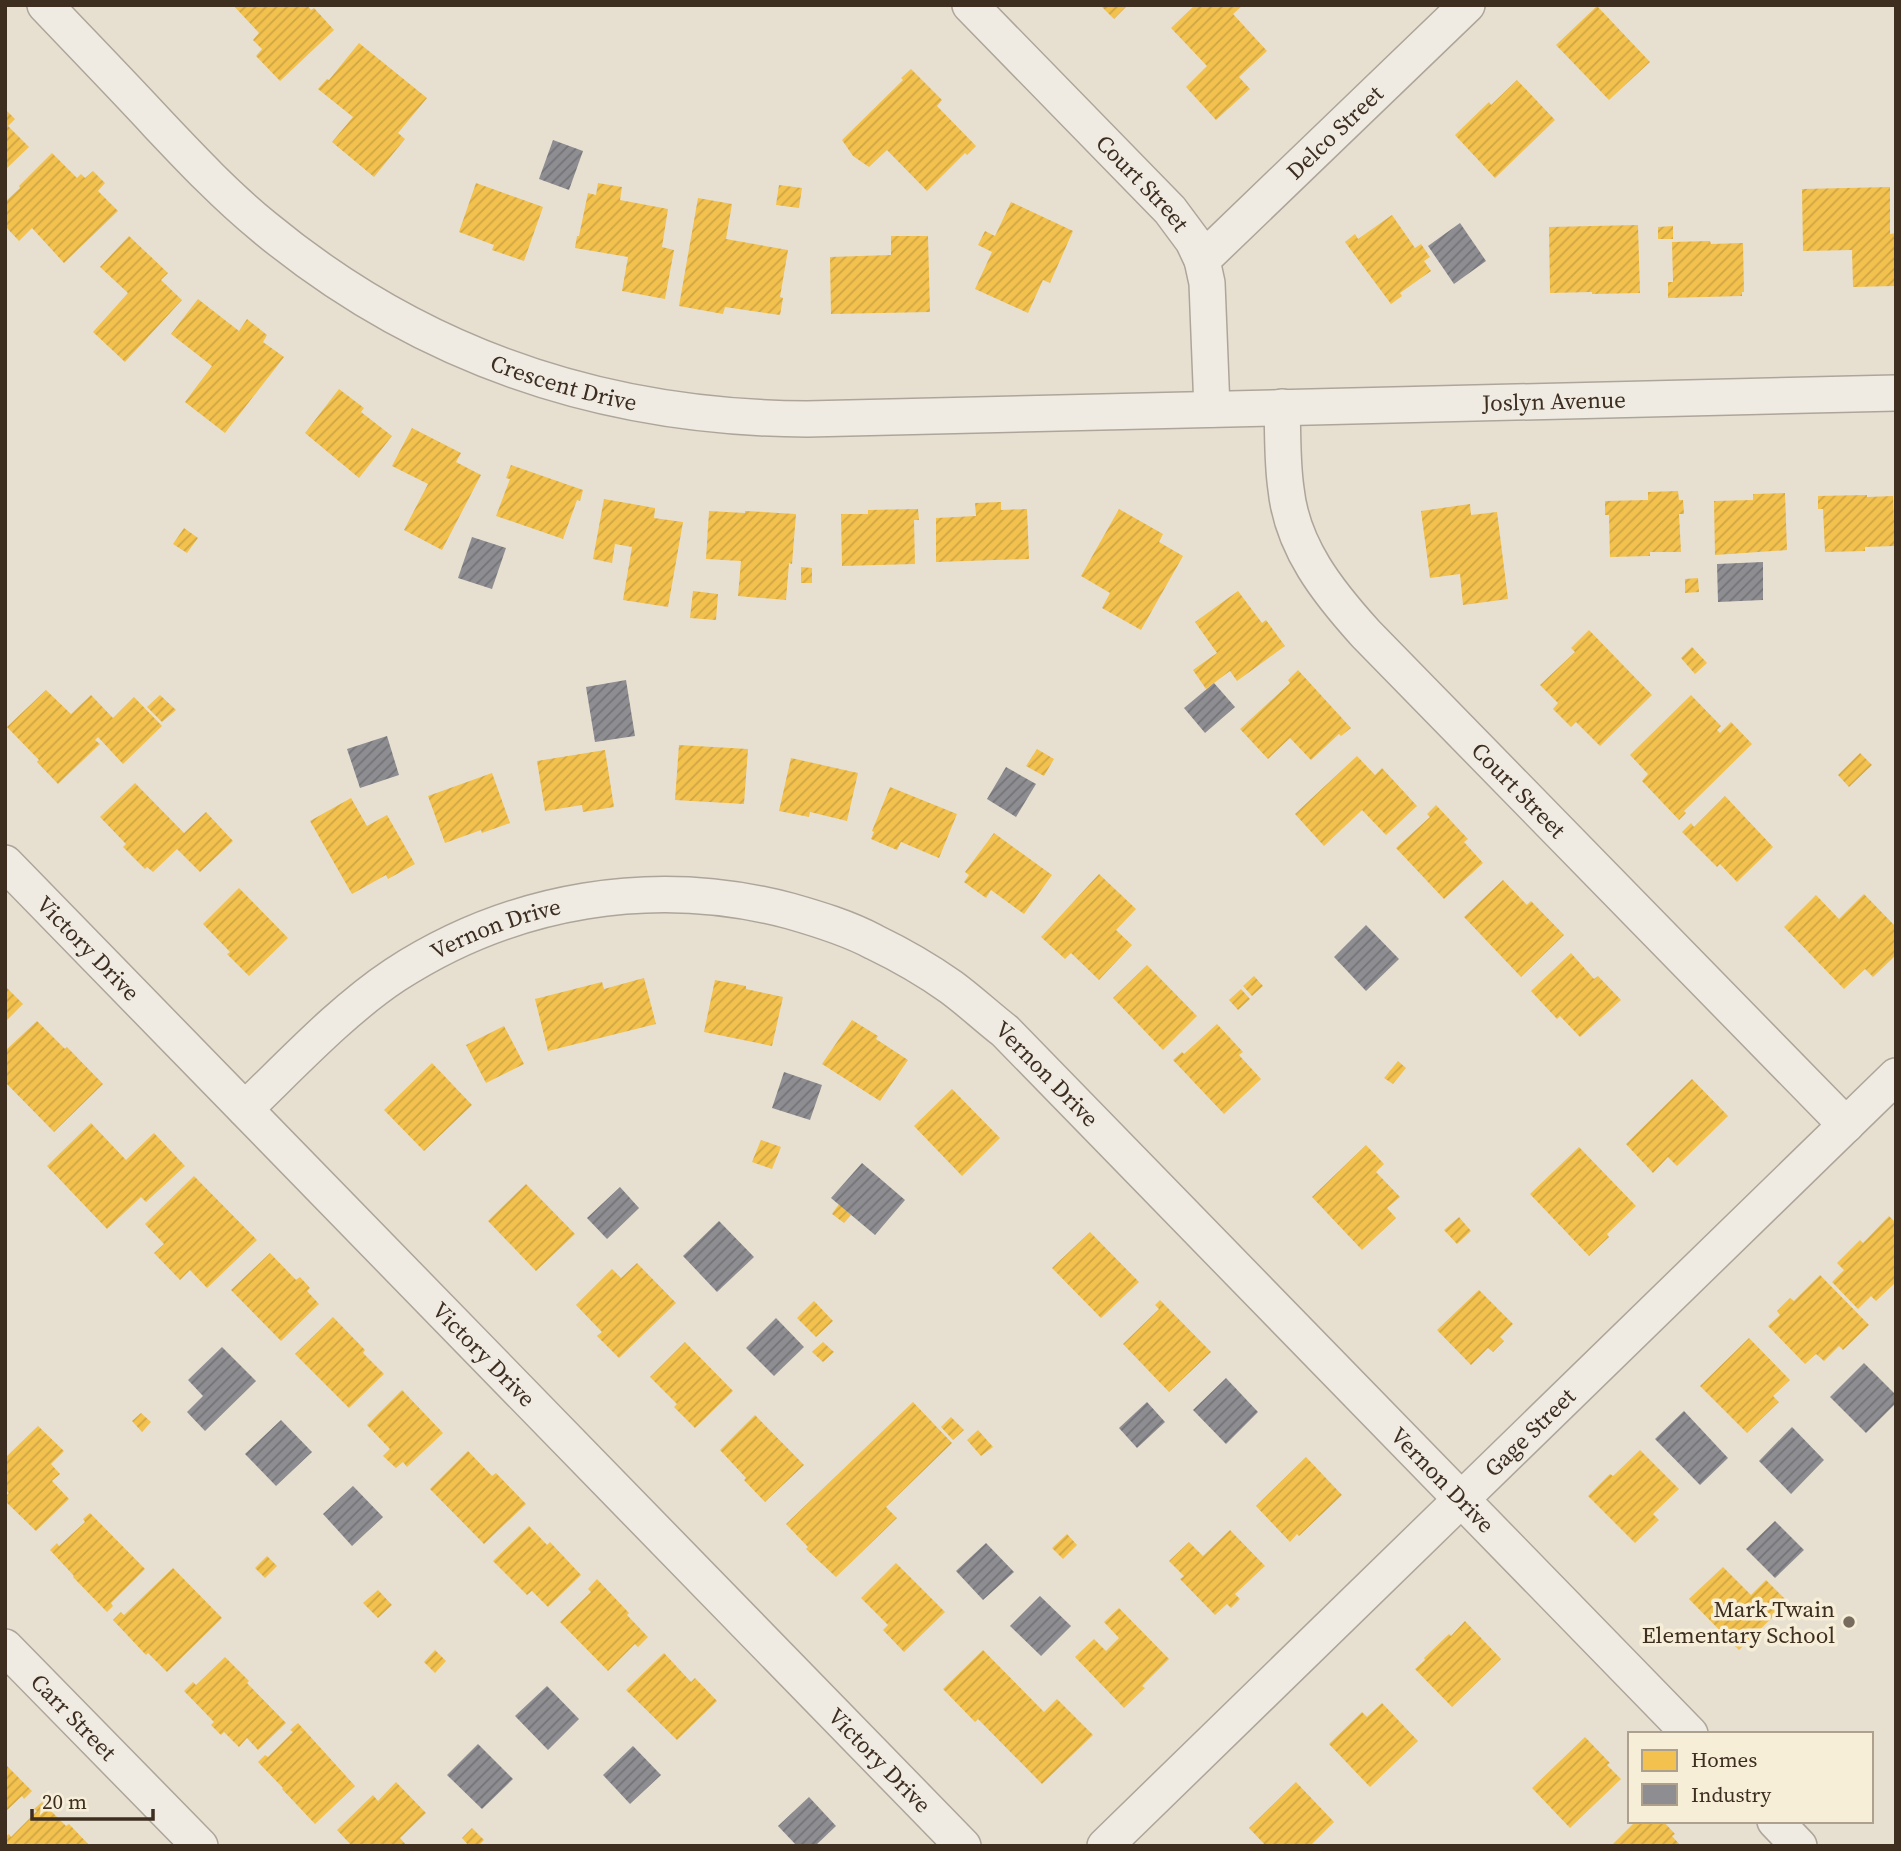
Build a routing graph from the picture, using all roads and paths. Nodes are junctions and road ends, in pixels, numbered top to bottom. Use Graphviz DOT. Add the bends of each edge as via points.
graph roads {
  1 [pos="45,5"];
  2 [pos="971,5"];
  3 [pos="1467,5"];
  4 [pos="1202,260"];
  5 [pos="1896,393"];
  6 [pos="1282,407"];
  7 [pos="1212,409"];
  8 [pos="5,863"];
  9 [pos="1896,1076"];
  10 [pos="245,1109"];
  11 [pos="1846,1125"];
  12 [pos="1461,1499"];
  13 [pos="5,1647"];
  14 [pos="1688,1732"];
  15 [pos="1778,1823"];
  16 [pos="200,1846"];
  17 [pos="963,1846"];
  18 [pos="1105,1846"];
  19 [pos="1799,1846"];
  1 -- 7 [label="street, Crescent Drive" via="200,168 290,247 382,309 505,367 633,403 753,419"];
  2 -- 4 [label="street, Court Street" via="1170,211"];
  3 -- 4 [label="street, Delco Street"];
  4 -- 7 [label="street, Court Street"];
  5 -- 6 [label="street, Joslyn Avenue"];
  6 -- 7 [label="street, Joslyn Avenue"];
  6 -- 11 [label="street, Court Street" via="1289,510 1303,549 1338,602"];
  8 -- 10 [label="street, Victory Drive"];
  9 -- 11 [label="street, Gage Street"];
  10 -- 12 [label="street, Vernon Drive" via="393,977 465,936 505,920 601,898 655,894 732,899 810,917 872,940 914,963 1005,1031"];
  10 -- 17 [label="street, Victory Drive"];
  11 -- 12 [label="street, Gage Street"];
  12 -- 14 [label="street, Vernon Drive"];
  12 -- 18 [label="street, Gage Street"];
  13 -- 16 [label="street, Carr Street"];
  15 -- 19 [label="street"];
}
